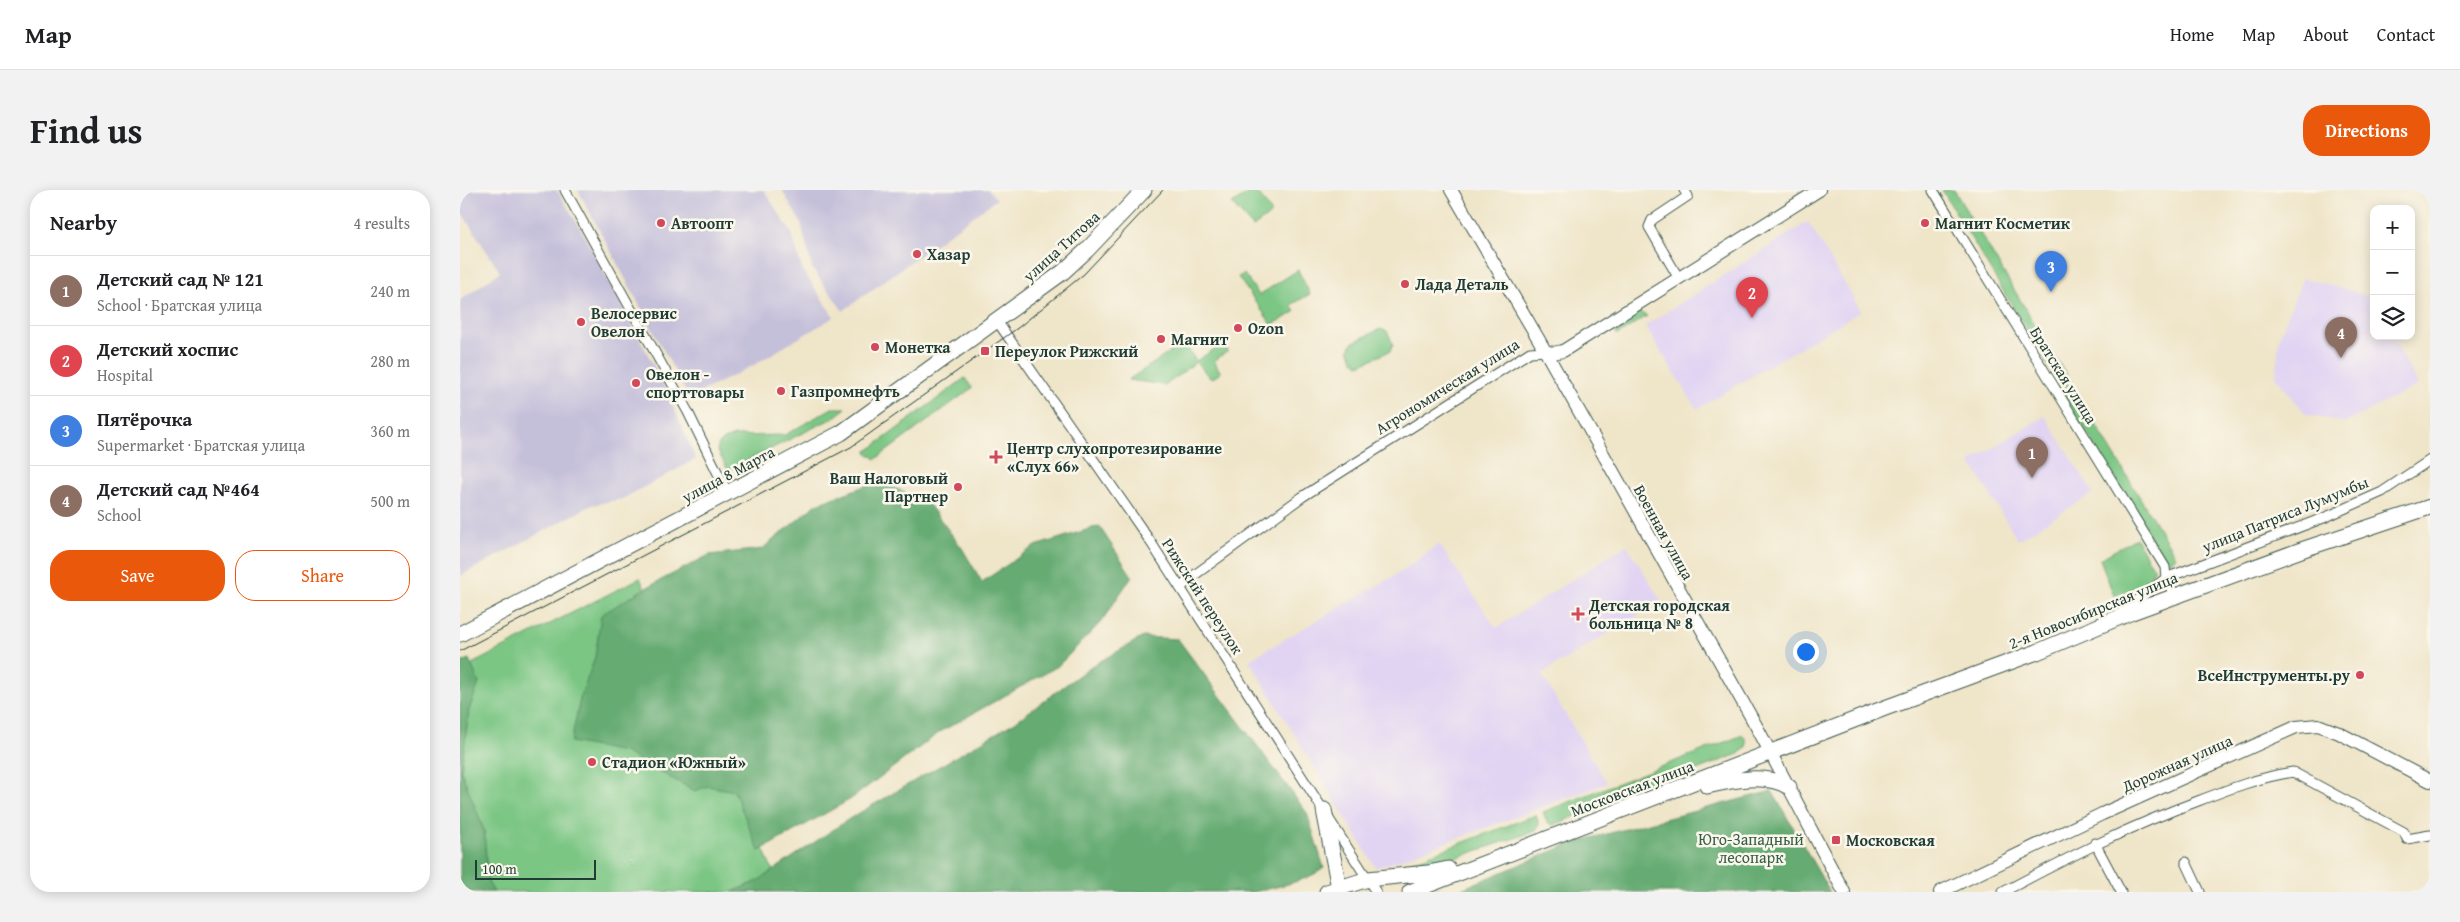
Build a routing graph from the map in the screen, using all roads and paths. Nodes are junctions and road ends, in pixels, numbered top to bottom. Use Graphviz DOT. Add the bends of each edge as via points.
graph roads {
  1 [pos="565,190"];
  2 [pos="1144,190"];
  3 [pos="1452,190"];
  4 [pos="1819,190"];
  5 [pos="1933,190"];
  6 [pos="1686,193"];
  7 [pos="1678,277"];
  8 [pos="997,321"];
  9 [pos="1545,351"];
  10 [pos="2430,460"];
  11 [pos="728,494"];
  12 [pos="2430,507"];
  13 [pos="2169,576"];
  14 [pos="1181,588"];
  15 [pos="2175,596"];
  16 [pos="2112,620"];
  17 [pos="460,634"];
  18 [pos="1771,753"];
  19 [pos="2430,781"];
  20 [pos="1789,787"];
  21 [pos="1672,791"];
  22 [pos="1324,810"];
  23 [pos="2430,835"];
  24 [pos="2095,843"];
  25 [pos="1505,855"];
  26 [pos="2186,862"];
  27 [pos="1372,886"];
  28 [pos="1333,890"];
  29 [pos="1410,892"];
  30 [pos="1844,892"];
  31 [pos="1940,892"];
  32 [pos="2003,892"];
  33 [pos="2121,892"];
  34 [pos="2200,892"];
  1 -- 11 [label="street" via="688,412"];
  2 -- 8 [label="main road, улица Титова" via="1063,272"];
  3 -- 9 [label="street, Военная улица"];
  4 -- 7 [label="street, Агрономическая улица"];
  5 -- 13 [label="street, Братская улица"];
  6 -- 7 [label="street" via="1652,220 1648,227"];
  7 -- 9 [label="street, Агрономическая улица" via="1563,351"];
  8 -- 11 [label="main road, улица 8 Марта" via="841,433"];
  8 -- 14 [label="street, Рижский переулок"];
  9 -- 14 [label="street, Агрономическая улица" via="1530,352 1336,474 1189,579"];
  9 -- 18 [label="street, Военная улица"];
  10 -- 13 [label="street, улица Патриса Лумумбы" via="2382,492 2326,517"];
  11 -- 17 [label="main road, улица 8 Марта"];
  12 -- 15 [label="main road, 2-я Новосибирская улица"];
  13 -- 15 [label="street, Братская улица" via="2169,585"];
  13 -- 16 [label="street, улица Патриса Лумумбы"];
  14 -- 22 [label="street, Рижский переулок"];
  15 -- 16 [label="main road, 2-я Новосибирская улица"];
  16 -- 18 [label="main road, 2-я Новосибирская улица" via="2037,652"];
  18 -- 20 [label="street, Военная улица"];
  18 -- 21 [label="main road, Московская улица"];
  19 -- 31 [label="street, Дорожная улица" via="2332,730 2318,725 2296,727 2102,814"];
  20 -- 21 [label="main road" via="1774,780 1730,780 1684,792"];
  20 -- 30 [label="street, Военная улица"];
  21 -- 25 [label="main road, Московская улица"];
  22 -- 27 [label="street, Рижский переулок"];
  22 -- 28 [label="main road" via="1337,868"];
  23 -- 24 [label="street" via="2407,839 2404,832 2293,772 2238,786"];
  24 -- 32 [label="street"];
  24 -- 33 [label="street"];
  25 -- 27 [label="main road, Московская улица"];
  25 -- 29 [label="main road, Московская улица"];
  26 -- 34 [label="street"];
  27 -- 28 [label="main road, Московская улица"];
}
